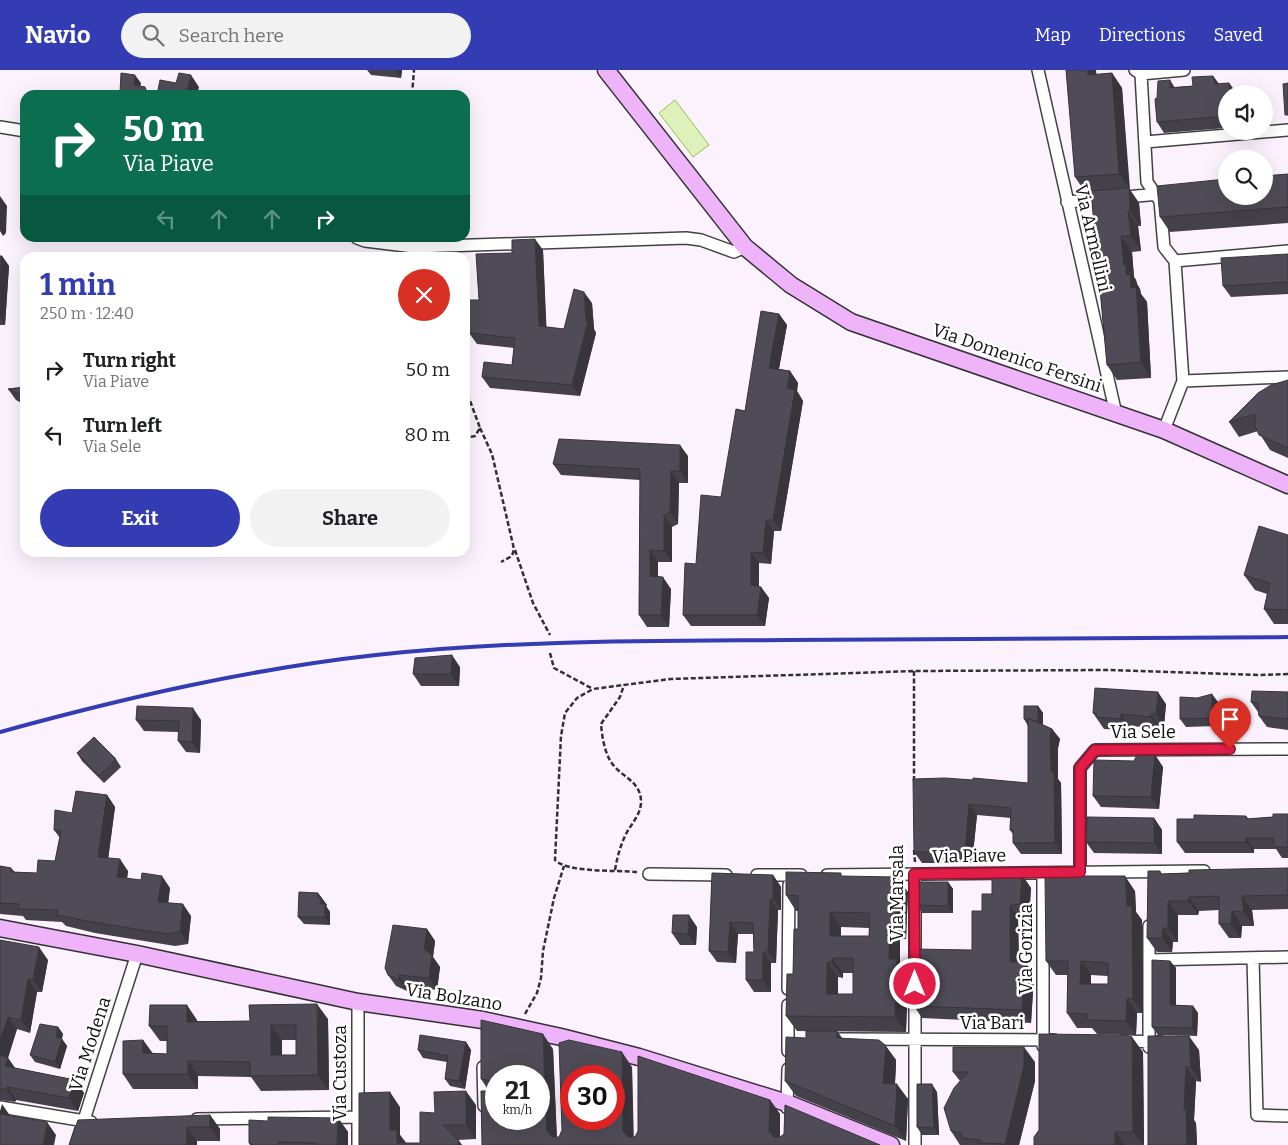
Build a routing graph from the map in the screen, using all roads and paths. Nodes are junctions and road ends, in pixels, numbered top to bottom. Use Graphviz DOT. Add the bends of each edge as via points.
graph roads {
  1 [pos="414,70"];
  2 [pos="606,70"];
  3 [pos="1038,70"];
  4 [pos="1184,70"];
  5 [pos="1138,72"];
  6 [pos="412,90"];
  7 [pos="0,127"];
  8 [pos="20,130"];
  9 [pos="1288,130"];
  10 [pos="1145,142"];
  11 [pos="1173,192"];
  12 [pos="1156,194"];
  13 [pos="1067,202"];
  14 [pos="373,242"];
  15 [pos="745,247"];
  16 [pos="1288,251"];
  17 [pos="1175,260"];
  18 [pos="1288,377"];
  19 [pos="1182,381"];
  20 [pos="470,401"];
  21 [pos="1116,414"];
  22 [pos="480,428"];
  23 [pos="1164,430"];
  24 [pos="470,437"];
  25 [pos="1288,485"];
  26 [pos="514,549"];
  27 [pos="501,562"];
  28 [pos="550,635"];
  29 [pos="550,653"];
  30 [pos="914,671"];
  31 [pos="1288,674"];
  32 [pos="624,685"];
  33 [pos="593,689"];
  34 [pos="1288,749"];
  35 [pos="914,787"];
  36 [pos="914,845"];
  37 [pos="564,866"];
  38 [pos="615,870"];
  39 [pos="1219,871"];
  40 [pos="1080,872"];
  41 [pos="1043,873"];
  42 [pos="649,874"];
  43 [pos="914,874"];
  44 [pos="789,875"];
  45 [pos="1149,911"];
  46 [pos="0,929"];
  47 [pos="137,954"];
  48 [pos="1288,957"];
  49 [pos="1253,958"];
  50 [pos="1150,960"];
  51 [pos="358,1002"];
  52 [pos="515,1027"];
  53 [pos="827,1039"];
  54 [pos="915,1040"];
  55 [pos="1043,1040"];
  56 [pos="1062,1040"];
  57 [pos="1111,1041"];
  58 [pos="1149,1041"];
  59 [pos="1178,1042"];
  60 [pos="483,1059"];
  61 [pos="1043,1059"];
  62 [pos="1150,1060"];
  63 [pos="787,1103"];
  64 [pos="0,1107"];
  65 [pos="484,1116"];
  66 [pos="1288,1116"];
  67 [pos="358,1117"];
  68 [pos="181,1119"];
  69 [pos="787,1120"];
  70 [pos="103,1121"];
  71 [pos="84,1122"];
  72 [pos="76,1145"];
  73 [pos="358,1145"];
  74 [pos="891,1145"];
  75 [pos="915,1145"];
  1 -- 6 [label="path"];
  2 -- 15 [label="street, Via Domenico Fersini"];
  3 -- 13 [label="street, Via Armellini"];
  4 -- 5 [label="street"];
  5 -- 10 [label="street"];
  7 -- 8 [label="street"];
  9 -- 10 [label="street"];
  10 -- 12 [label="street" via="1147,182"];
  11 -- 12 [label="street"];
  12 -- 13 [label="street"];
  12 -- 17 [label="street" via="1160,201 1164,247"];
  13 -- 21 [label="street, Via Armellini"];
  14 -- 15 [label="street" via="414,247 686,238 734,252"];
  15 -- 21 [label="street, Via Domenico Fersini" via="791,285 851,322"];
  16 -- 17 [label="street"];
  17 -- 19 [label="street"];
  18 -- 19 [label="street"];
  19 -- 23 [label="street"];
  20 -- 22 [label="path"];
  21 -- 23 [label="street, Via Domenico Fersini"];
  22 -- 24 [label="path"];
  22 -- 26 [label="path" via="492,454"];
  23 -- 25 [label="street, Via Domenico Fersini"];
  26 -- 27 [label="path" via="512,556"];
  26 -- 28 [label="path" via="533,602"];
  29 -- 33 [label="path" via="554,668"];
  30 -- 31 [label="path" via="1109,670"];
  30 -- 32 [label="path" via="670,679"];
  30 -- 35 [label="path"];
  32 -- 33 [label="path"];
  32 -- 38 [label="path" via="620,697 601,724 602,736 615,768 637,785 641,804 640,812 625,837"];
  33 -- 37 [label="path" via="577,698 565,713 561,736 555,860"];
  34 -- 40 [label="street, Via Sele" via="1095,750 1080,768"];
  36 -- 43 [label="path, Via Marsala"];
  37 -- 38 [label="path"];
  37 -- 52 [label="path" via="554,898 537,993"];
  38 -- 42 [label="path"];
  39 -- 40 [label="street, Via Piave" via="1149,877"];
  40 -- 41 [label="street, Via Piave"];
  41 -- 43 [label="street, Via Piave"];
  41 -- 55 [label="street, Via Gorizia"];
  42 -- 44 [label="street, Via Piave"];
  43 -- 44 [label="street, Via Piave"];
  43 -- 54 [label="street, Via Marsala"];
  44 -- 63 [label="street" via="793,1038"];
  45 -- 50 [label="street"];
  46 -- 47 [label="street, Via Bolzano"];
  47 -- 51 [label="street, Via Bolzano"];
  47 -- 71 [label="street, Via Modena"];
  48 -- 49 [label="street"];
  49 -- 50 [label="street"];
  49 -- 66 [label="street" via="1257,1115"];
  50 -- 58 [label="street"];
  51 -- 52 [label="street, Via Bolzano" via="483,1025"];
  51 -- 67 [label="street, Via Custoza"];
  52 -- 63 [label="street, Via Bolzano"];
  53 -- 54 [label="street, Via Bari"];
  54 -- 55 [label="street, Via Bari"];
  54 -- 75 [label="street, Via Marsala"];
  55 -- 56 [label="street, Via Bari"];
  55 -- 61 [label="street, Via Gorizia"];
  57 -- 58 [label="street"];
  58 -- 59 [label="street"];
  58 -- 62 [label="street"];
  60 -- 65 [label="street"];
  63 -- 69 [label="street"];
  63 -- 74 [label="street, Via Bolzano"];
  64 -- 71 [label="street"];
  67 -- 68 [label="street" via="250,1122"];
  67 -- 73 [label="street, Via Custoza"];
  70 -- 71 [label="street"];
  71 -- 72 [label="street, Via Modena"];
}
